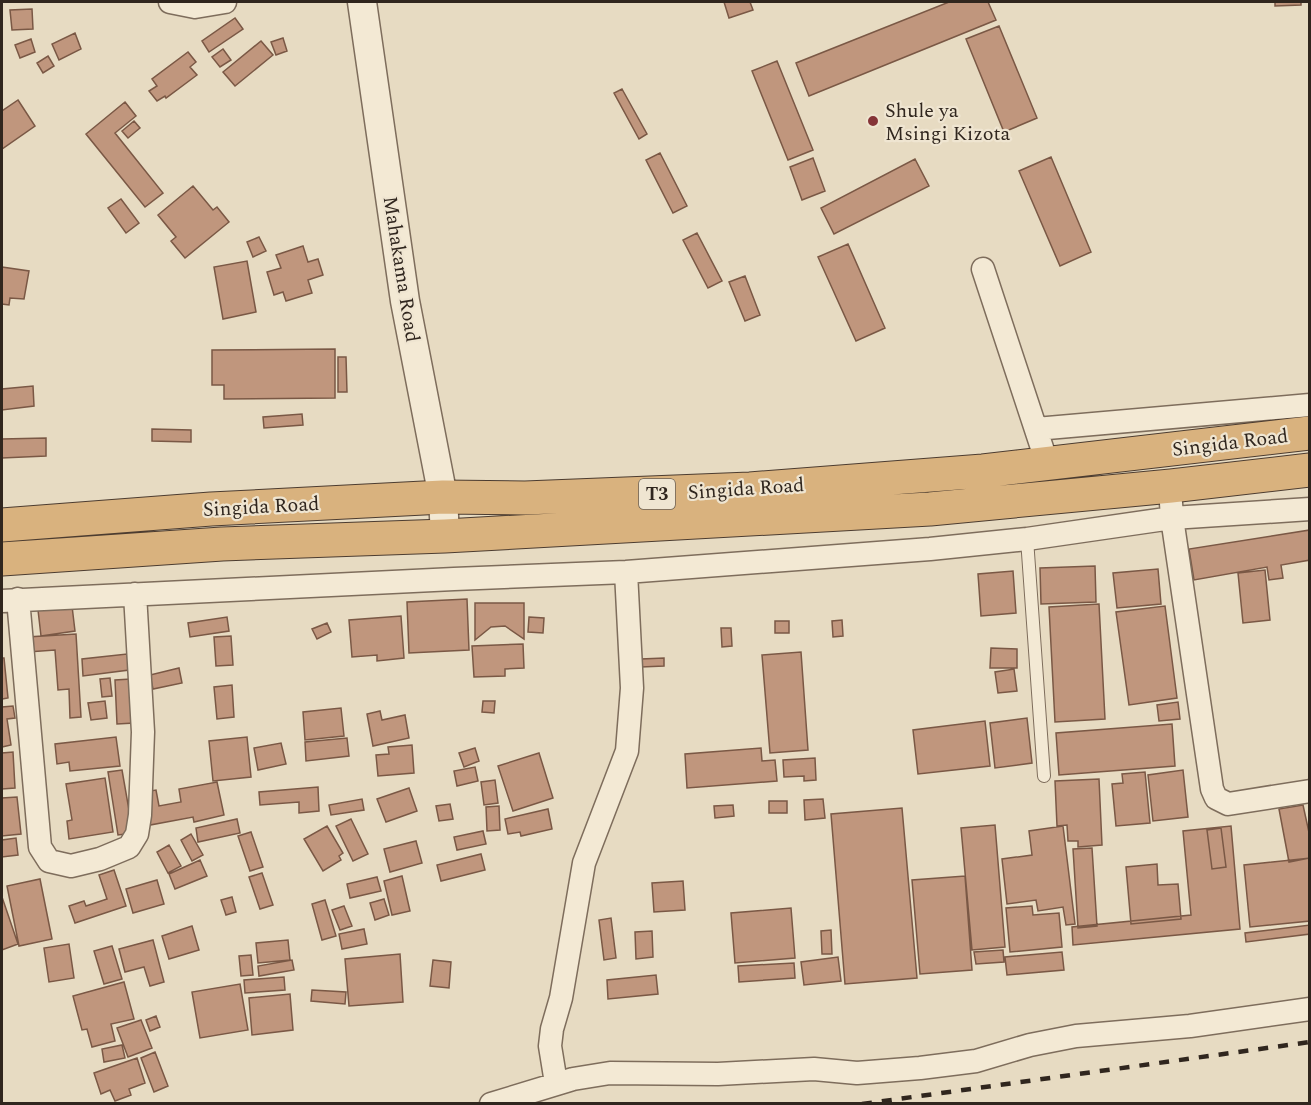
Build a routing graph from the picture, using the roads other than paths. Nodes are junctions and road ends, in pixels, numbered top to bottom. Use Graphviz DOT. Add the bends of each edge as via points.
graph roads {
  1 [pos="170,2"];
  2 [pos="225,2"];
  3 [pos="362,2"];
  4 [pos="983,269"];
  5 [pos="1310,405"];
  6 [pos="1036,429"];
  7 [pos="1310,433"];
  8 [pos="1047,463"];
  9 [pos="1310,470"];
  10 [pos="1171,486"];
  11 [pos="443,497"];
  12 [pos="1310,509"];
  13 [pos="640,510"];
  14 [pos="1172,518"];
  15 [pos="2,525"];
  16 [pos="445,536"];
  17 [pos="1027,539"];
  18 [pos="2,559"];
  19 [pos="626,572"];
  20 [pos="135,594"];
  21 [pos="10,600"];
  22 [pos="1044,776"];
  23 [pos="1310,791"];
  24 [pos="1310,1009"];
  25 [pos="556,1083"];
  26 [pos="491,1104"];
  1 -- 2 [label="street" via="195,7"];
  3 -- 11 [label="street, Mahakama Road" via="405,301"];
  4 -- 6 [label="street"];
  5 -- 6 [label="street"];
  6 -- 8 [label="street"];
  7 -- 8 [label="highway, Singida Road / T3"];
  8 -- 13 [label="highway, Singida Road / T3" via="750,489"];
  9 -- 10 [label="highway, Singida Road / T3"];
  10 -- 13 [label="highway, Singida Road / T3" via="930,509"];
  10 -- 14 [label="street"];
  11 -- 13 [label="highway, Singida Road / T3" via="525,498"];
  11 -- 15 [label="highway, Singida Road / T3" via="211,508"];
  11 -- 16 [label="street, Mahakama Road"];
  12 -- 14 [label="street"];
  13 -- 16 [label="highway, Singida Road / T3"];
  14 -- 17 [label="street"];
  14 -- 23 [label="street" via="1216,798 1228,804"];
  16 -- 18 [label="highway, Singida Road / T3" via="222,544"];
  17 -- 19 [label="street"];
  17 -- 22 [label="lane"];
  19 -- 20 [label="street"];
  19 -- 25 [label="street" via="632,688 627,751 584,863 552,1029 550,1046"];
  20 -- 21 [label="street"];
  20 -- 21 [label="street" via="143,732 136,834 129,847 71,866 49,861 40,847"];
  24 -- 25 [label="street" via="1190,1026 1076,1036 976,1061 920,1068 857,1073 814,1069 718,1074 610,1073"];
  25 -- 26 [label="street"];
}
